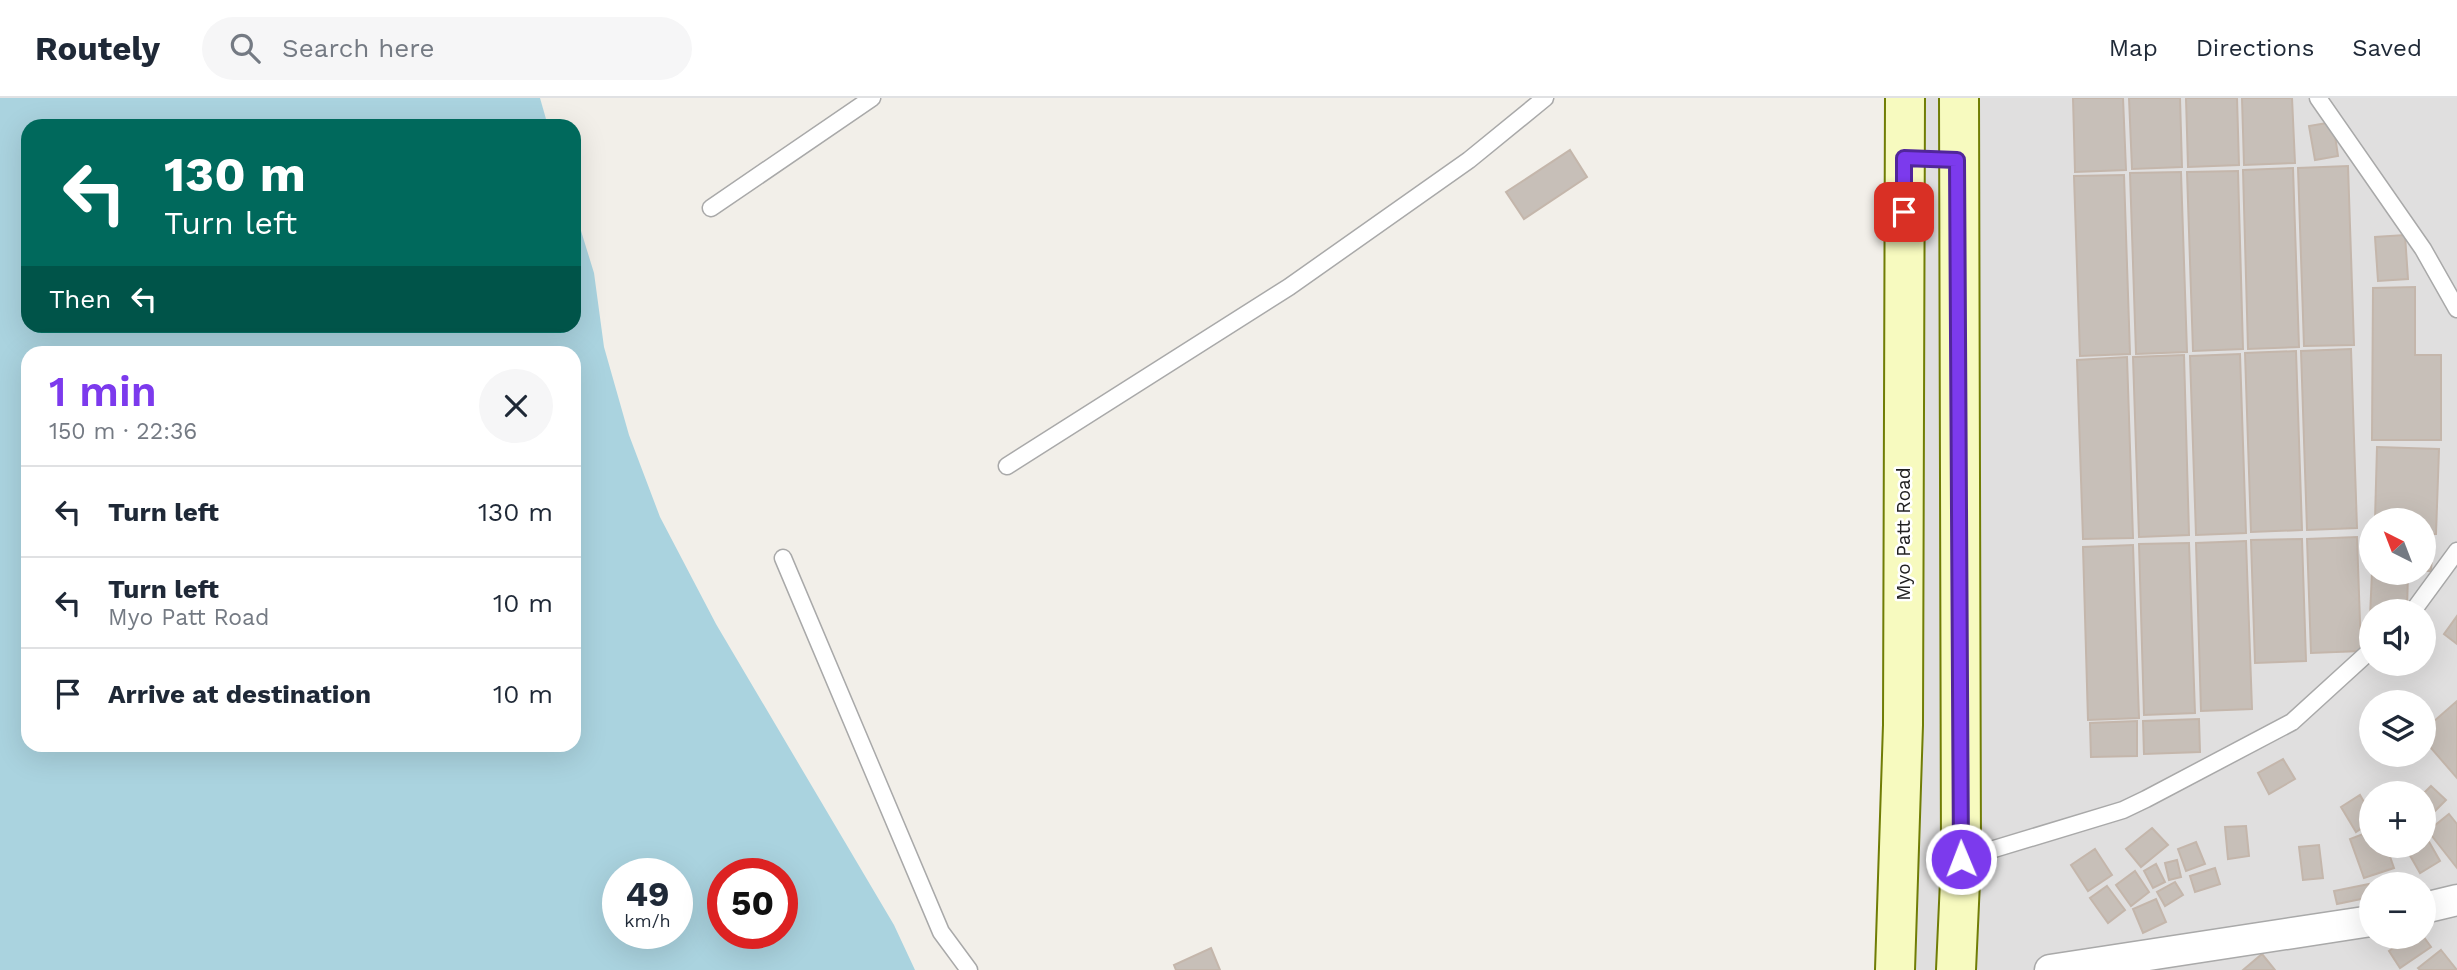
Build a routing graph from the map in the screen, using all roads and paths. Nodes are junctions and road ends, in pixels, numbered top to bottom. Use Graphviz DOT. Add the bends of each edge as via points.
graph roads {
  1 [pos="872,98"];
  2 [pos="1545,98"];
  3 [pos="1905,98"];
  4 [pos="1959,98"];
  5 [pos="2318,98"];
  6 [pos="1904,158"];
  7 [pos="1957,160"];
  8 [pos="711,208"];
  9 [pos="2457,309"];
  10 [pos="1007,466"];
  11 [pos="2457,551"];
  12 [pos="783,558"];
  13 [pos="2422,599"];
  14 [pos="2359,661"];
  15 [pos="1903,725"];
  16 [pos="1960,727"];
  17 [pos="1961,859"];
  18 [pos="2457,901"];
  19 [pos="2436,905"];
  20 [pos="2359,923"];
  21 [pos="969,970"];
  22 [pos="1895,970"];
  23 [pos="1956,970"];
  24 [pos="2050,970"];
  1 -- 8 [label="lane"];
  2 -- 10 [label="lane" via="1469,160 1300,280"];
  3 -- 6 [label="main road, Myo Patt Road"];
  4 -- 7 [label="main road"];
  5 -- 9 [label="lane" via="2423,249"];
  6 -- 7 [label="main road"];
  6 -- 15 [label="main road, Myo Patt Road"];
  7 -- 16 [label="main road"];
  11 -- 13 [label="lane"];
  12 -- 21 [label="lane" via="941,932"];
  14 -- 17 [label="lane" via="2292,722 2146,800"];
  15 -- 16 [label="main road"];
  15 -- 22 [label="main road, Myo Patt Road"];
  16 -- 17 [label="main road"];
  17 -- 23 [label="main road"];
  18 -- 19 [label="street"];
  20 -- 24 [label="street"];
}
